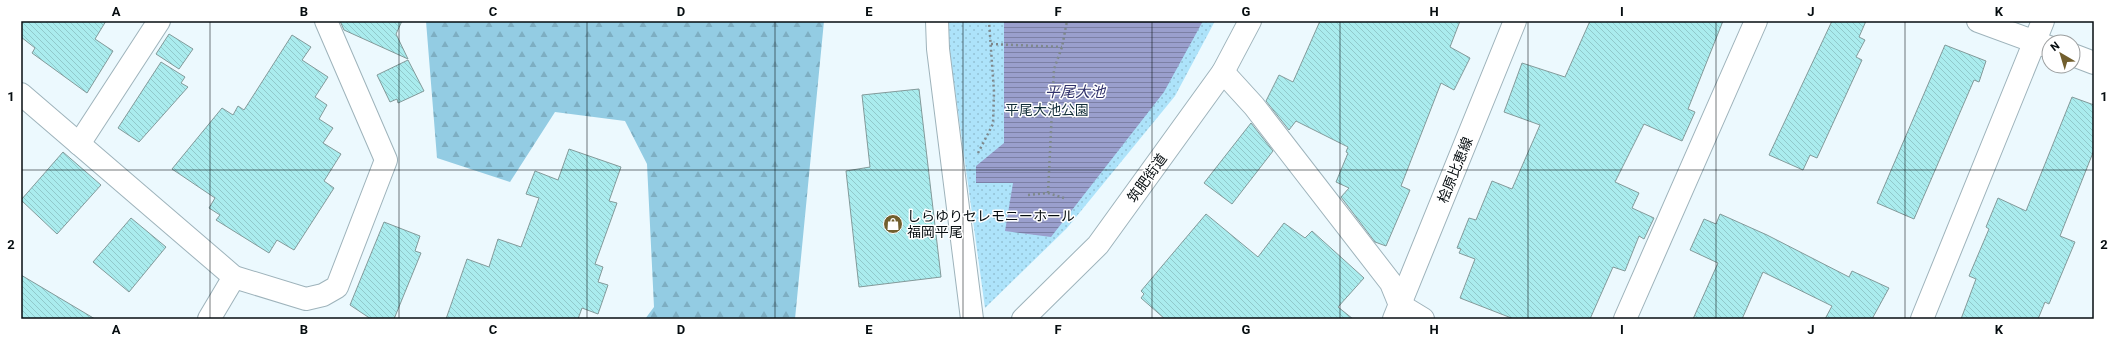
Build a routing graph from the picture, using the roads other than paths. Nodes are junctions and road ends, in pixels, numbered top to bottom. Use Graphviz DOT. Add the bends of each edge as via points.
graph roads {
  1 [pos="159,21"];
  2 [pos="326,21"];
  3 [pos="937,21"];
  4 [pos="1250,21"];
  5 [pos="1515,21"];
  6 [pos="1756,21"];
  7 [pos="1978,21"];
  8 [pos="2043,21"];
  9 [pos="2042,34"];
  10 [pos="2041,44"];
  11 [pos="2041,46"];
  12 [pos="2081,58"];
  13 [pos="2094,63"];
  14 [pos="1223,72"];
  15 [pos="21,94"];
  16 [pos="79,144"];
  17 [pos="234,277"];
  18 [pos="1397,312"];
  19 [pos="209,319"];
  20 [pos="972,319"];
  21 [pos="1023,319"];
  22 [pos="1423,319"];
  23 [pos="1625,319"];
  24 [pos="1922,319"];
  1 -- 16 [label="street"];
  2 -- 17 [label="street" via="386,160 337,287 323,295 306,299"];
  3 -- 20 [label="street" via="939,57"];
  4 -- 14 [label="street, 筑肥街道"];
  5 -- 18 [label="street, 桧原比恵線"];
  6 -- 23 [label="street"];
  7 -- 10 [label="street"];
  8 -- 9 [label="street"];
  11 -- 24 [label="street"];
  12 -- 13 [label="street"];
  14 -- 18 [label="street" via="1254,106 1391,283"];
  14 -- 21 [label="street, 筑肥街道" via="1098,245"];
  15 -- 16 [label="street"];
  16 -- 17 [label="street"];
  17 -- 19 [label="street"];
  18 -- 22 [label="street"];
}
